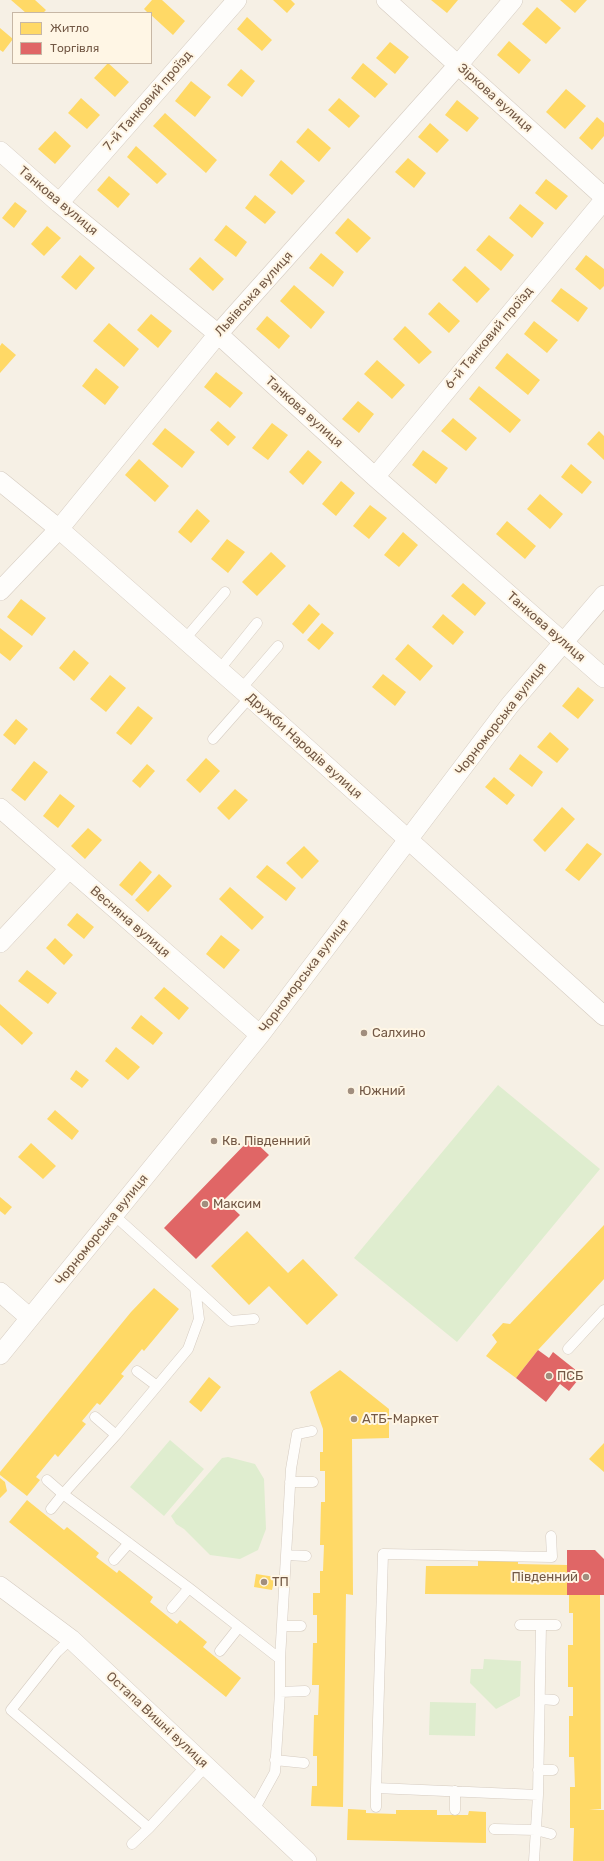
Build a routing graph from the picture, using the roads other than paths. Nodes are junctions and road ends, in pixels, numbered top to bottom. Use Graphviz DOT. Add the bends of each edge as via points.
graph roads {
  1 [pos="237,0"];
  2 [pos="386,0"];
  3 [pos="513,0"];
  4 [pos="458,65"];
  5 [pos="0,151"];
  6 [pos="604,199"];
  7 [pos="60,203"];
  8 [pos="218,334"];
  9 [pos="375,477"];
  10 [pos="0,481"];
  11 [pos="58,529"];
  12 [pos="0,591"];
  13 [pos="225,592"];
  14 [pos="604,594"];
  15 [pos="257,623"];
  16 [pos="184,639"];
  17 [pos="563,642"];
  18 [pos="278,646"];
  19 [pos="219,670"];
  20 [pos="604,678"];
  21 [pos="245,693"];
  22 [pos="213,739"];
  23 [pos="0,808"];
  24 [pos="408,840"];
  25 [pos="69,869"];
  26 [pos="0,943"];
  27 [pos="604,1016"];
  28 [pos="260,1035"];
  29 [pos="115,1216"];
  30 [pos="195,1288"];
  31 [pos="0,1292"];
  32 [pos="604,1310"];
  33 [pos="30,1318"];
  34 [pos="254,1318"];
  35 [pos="568,1348"];
  36 [pos="0,1355"];
  37 [pos="137,1371"];
  38 [pos="157,1386"];
  39 [pos="95,1417"];
  40 [pos="312,1432"];
  41 [pos="116,1435"];
  42 [pos="47,1480"];
  43 [pos="290,1482"];
  44 [pos="313,1482"];
  45 [pos="63,1494"];
  46 [pos="51,1509"];
  47 [pos="551,1536"];
  48 [pos="129,1543"];
  49 [pos="286,1555"];
  50 [pos="306,1556"];
  51 [pos="114,1560"];
  52 [pos="0,1586"];
  53 [pos="189,1588"];
  54 [pos="172,1608"];
  55 [pos="520,1625"];
  56 [pos="541,1625"];
  57 [pos="556,1625"];
  58 [pos="282,1626"];
  59 [pos="301,1626"];
  60 [pos="239,1627"];
  61 [pos="71,1639"];
  62 [pos="220,1651"];
  63 [pos="280,1659"];
  64 [pos="305,1691"];
  65 [pos="280,1692"];
  66 [pos="540,1699"];
  67 [pos="554,1700"];
  68 [pos="275,1760"];
  69 [pos="304,1763"];
  70 [pos="206,1766"];
  71 [pos="538,1770"];
  72 [pos="553,1770"];
  73 [pos="376,1788"];
  74 [pos="455,1791"];
  75 [pos="538,1795"];
  76 [pos="376,1807"];
  77 [pos="254,1810"];
  78 [pos="455,1810"];
  79 [pos="149,1828"];
  80 [pos="494,1829"];
  81 [pos="536,1830"];
  82 [pos="551,1834"];
  83 [pos="132,1844"];
  84 [pos="307,1861"];
  85 [pos="534,1861"];
  1 -- 7 [label="street, 7-й Танковий проїзд"];
  2 -- 4 [label="street, Зіркова вулиця"];
  3 -- 4 [label="street, Львівська вулиця"];
  4 -- 6 [label="street, Зіркова вулиця"];
  4 -- 8 [label="street, Львівська вулиця"];
  5 -- 7 [label="street, Танкова вулиця"];
  6 -- 9 [label="street, 6-й Танковий проїзд"];
  7 -- 8 [label="street, Танкова вулиця"];
  8 -- 9 [label="street, Танкова вулиця"];
  8 -- 11 [label="street, Львівська вулиця"];
  9 -- 17 [label="street, Танкова вулиця"];
  10 -- 11 [label="street, Дружби Народів вулиця"];
  11 -- 12 [label="street, Львівська вулиця"];
  11 -- 16 [label="street, Дружби Народів вулиця"];
  13 -- 16 [label="lane"];
  14 -- 17 [label="street, Чорноморська вулиця"];
  15 -- 19 [label="lane"];
  16 -- 19 [label="street, Дружби Народів вулиця"];
  17 -- 20 [label="street, Танкова вулиця"];
  17 -- 24 [label="street, Чорноморська вулиця" via="510,705"];
  18 -- 21 [label="lane"];
  19 -- 21 [label="street, Дружби Народів вулиця"];
  21 -- 22 [label="lane"];
  21 -- 24 [label="street, Дружби Народів вулиця"];
  23 -- 25 [label="street, Весняна вулиця"];
  24 -- 27 [label="street, Дружби Народів вулиця"];
  24 -- 28 [label="street, Чорноморська вулиця"];
  25 -- 26 [label="street"];
  25 -- 28 [label="street, Весняна вулиця"];
  28 -- 29 [label="street, Чорноморська вулиця"];
  29 -- 30 [label="lane"];
  29 -- 33 [label="street, Чорноморська вулиця"];
  30 -- 34 [label="lane" via="231,1321"];
  30 -- 38 [label="lane" via="199,1319 188,1349"];
  31 -- 33 [label="street"];
  32 -- 35 [label="lane"];
  33 -- 36 [label="street, Чорноморська вулиця"];
  37 -- 38 [label="lane"];
  38 -- 41 [label="lane"];
  39 -- 41 [label="lane"];
  40 -- 43 [label="lane" via="297,1434"];
  41 -- 45 [label="lane"];
  42 -- 45 [label="lane"];
  43 -- 44 [label="lane"];
  43 -- 49 [label="lane"];
  45 -- 46 [label="lane"];
  45 -- 48 [label="lane"];
  47 -- 73 [label="lane" via="552,1556 383,1554"];
  48 -- 51 [label="lane"];
  48 -- 53 [label="lane"];
  49 -- 50 [label="lane"];
  49 -- 58 [label="lane"];
  52 -- 61 [label="street, Остапа Вишні вулиця"];
  53 -- 54 [label="lane"];
  53 -- 60 [label="lane"];
  55 -- 56 [label="lane"];
  56 -- 57 [label="lane"];
  56 -- 66 [label="lane"];
  58 -- 59 [label="lane"];
  58 -- 63 [label="lane"];
  60 -- 62 [label="lane"];
  60 -- 63 [label="lane"];
  61 -- 70 [label="street, Остапа Вишні вулиця"];
  61 -- 79 [label="lane" via="57,1652 11,1710"];
  63 -- 65 [label="lane"];
  64 -- 65 [label="lane"];
  65 -- 68 [label="lane"];
  66 -- 67 [label="lane"];
  66 -- 71 [label="lane"];
  68 -- 69 [label="lane"];
  68 -- 77 [label="lane" via="275,1772"];
  70 -- 77 [label="street, Остапа Вишні вулиця"];
  70 -- 79 [label="lane"];
  71 -- 72 [label="lane"];
  71 -- 75 [label="lane"];
  73 -- 74 [label="lane"];
  73 -- 76 [label="lane"];
  74 -- 75 [label="lane"];
  74 -- 78 [label="lane"];
  75 -- 81 [label="lane"];
  77 -- 84 [label="street, Остапа Вишні вулиця"];
  79 -- 83 [label="lane"];
  80 -- 81 [label="lane"];
  81 -- 82 [label="lane"];
  81 -- 85 [label="lane"];
}
